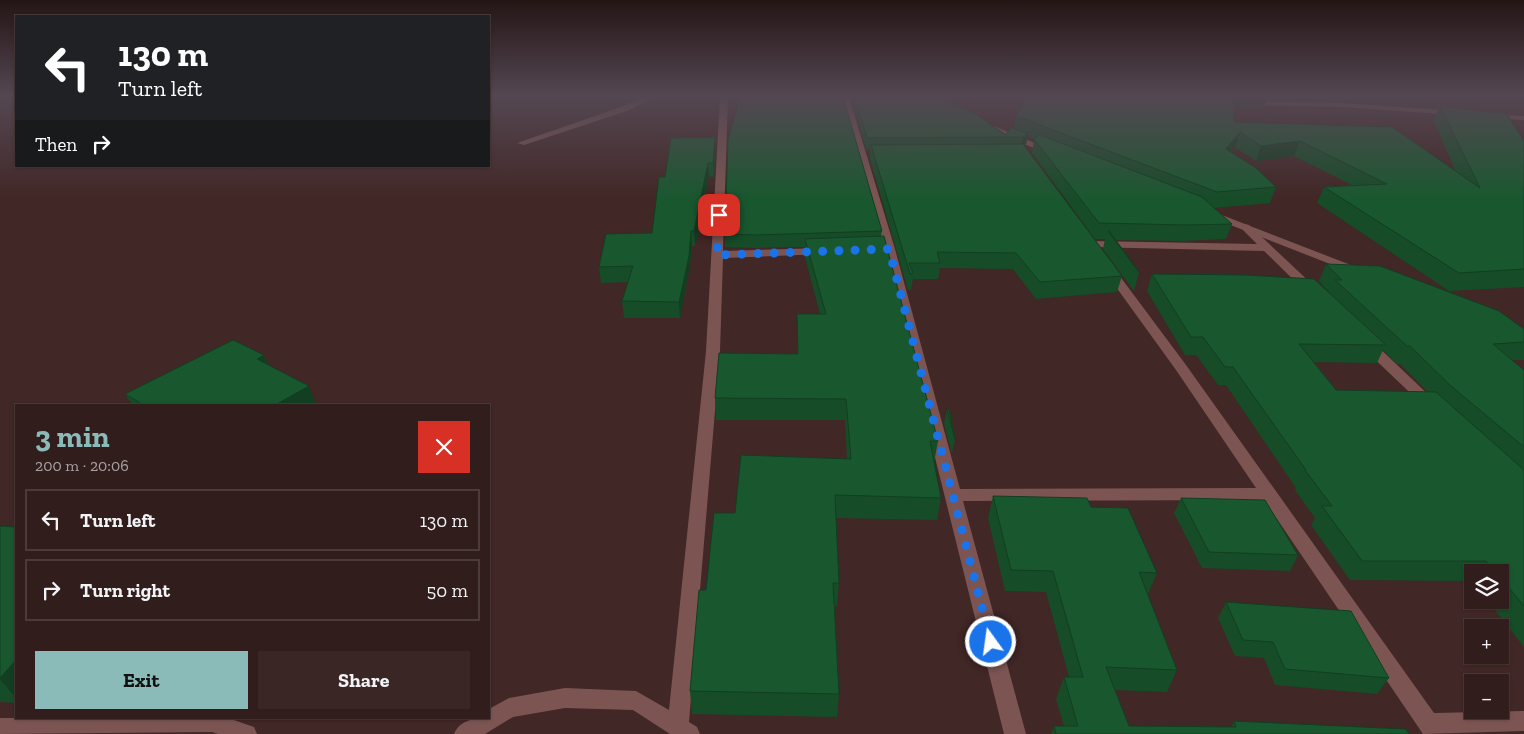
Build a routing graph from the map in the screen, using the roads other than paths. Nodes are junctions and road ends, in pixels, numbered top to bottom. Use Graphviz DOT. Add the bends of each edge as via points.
graph roads {
  1 [pos="557,131"];
  2 [pos="722,131"];
  3 [pos="858,131"];
  4 [pos="1001,131"];
  5 [pos="521,143"];
  6 [pos="1034,145"];
  7 [pos="1061,155"];
  8 [pos="1030,161"];
  9 [pos="1196,208"];
  10 [pos="1244,227"];
  11 [pos="1080,229"];
  12 [pos="1091,244"];
  13 [pos="1267,248"];
  14 [pos="832,251"];
  15 [pos="717,255"];
  16 [pos="1371,276"];
  17 [pos="1323,301"];
  18 [pos="1358,335"];
  19 [pos="1441,415"];
  20 [pos="1269,494"];
  21 [pos="953,495"];
  22 [pos="1524,722"];
  23 [pos="0,728"];
  24 [pos="1432,728"];
  25 [pos="683,730"];
  26 [pos="246,734"];
  27 [pos="465,734"];
  28 [pos="1015,734"];
  1 -- 5 [label="street"];
  2 -- 15 [label="street"];
  3 -- 21 [label="street" via="866,154 885,249"];
  4 -- 6 [label="street"];
  6 -- 7 [label="street"];
  6 -- 8 [label="street" via="1024,153"];
  9 -- 10 [label="street"];
  10 -- 13 [label="street"];
  10 -- 16 [label="street"];
  11 -- 12 [label="street"];
  12 -- 13 [label="street"];
  12 -- 20 [label="street"];
  13 -- 17 [label="street"];
  14 -- 15 [label="street"];
  15 -- 25 [label="street" via="713,351"];
  18 -- 19 [label="street"];
  20 -- 21 [label="street"];
  20 -- 24 [label="street"];
  21 -- 28 [label="street"];
  22 -- 24 [label="street"];
  23 -- 26 [label="street" via="212,722"];
  25 -- 27 [label="street" via="636,701 565,698 509,708"];
}
